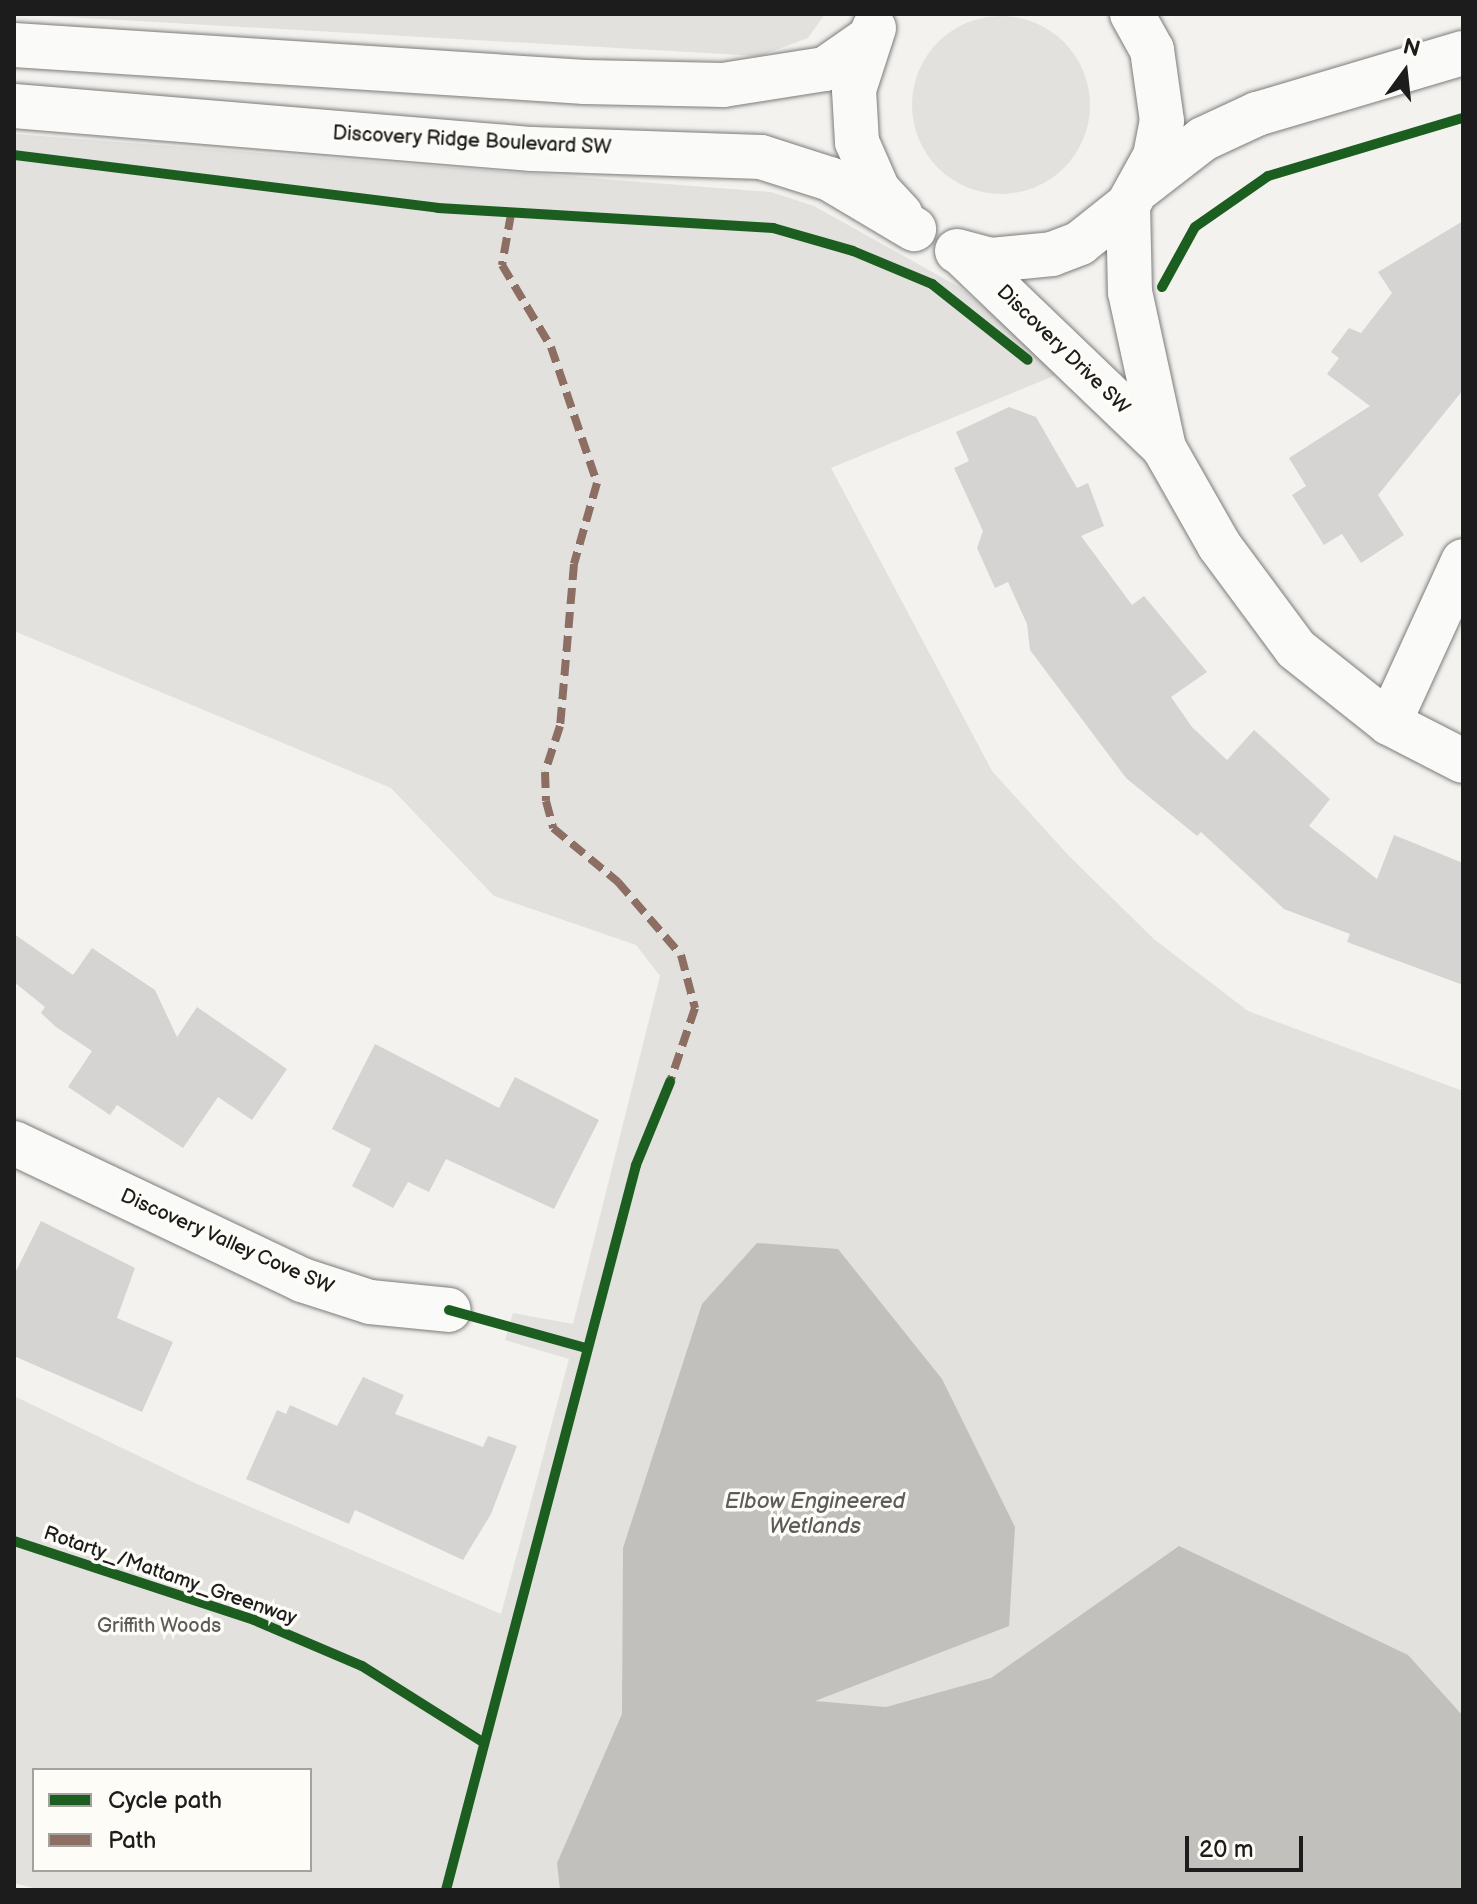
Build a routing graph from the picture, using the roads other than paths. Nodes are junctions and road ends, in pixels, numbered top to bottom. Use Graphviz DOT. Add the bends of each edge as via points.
graph roads {
  1 [pos="1132,14"];
  2 [pos="876,23"];
  3 [pos="14,45"];
  4 [pos="1463,53"];
  5 [pos="14,106"];
  6 [pos="1133,197"];
  7 [pos="914,229"];
  8 [pos="961,253"];
  9 [pos="1164,448"];
  10 [pos="1463,561"];
  11 [pos="1389,723"];
  12 [pos="1463,761"];
  13 [pos="14,1143"];
  14 [pos="449,1310"];
  1 -- 6 [label="street" via="1152,50 1162,85 1155,156"];
  2 -- 3 [label="street" via="825,69 723,85 585,82"];
  2 -- 7 [label="street" via="854,90 857,142 878,190"];
  4 -- 6 [label="street" via="1257,114 1203,139"];
  5 -- 7 [label="street, Discovery Ridge Boulevard SW" via="532,149 761,157 830,179"];
  6 -- 8 [label="street" via="1080,243 1052,254 991,260"];
  6 -- 9 [label="street, Discovery Drive SW" via="1130,292"];
  7 -- 8 [label="street, Discovery Ridge Boulevard SW"];
  8 -- 9 [label="street, Discovery Drive SW"];
  9 -- 11 [label="street, Discovery Drive SW" via="1219,545 1270,617 1329,678"];
  10 -- 11 [label="street"];
  11 -- 12 [label="street, Discovery Drive SW"];
  13 -- 14 [label="street, Discovery Valley Cove SW" via="302,1280 370,1302"];
}
